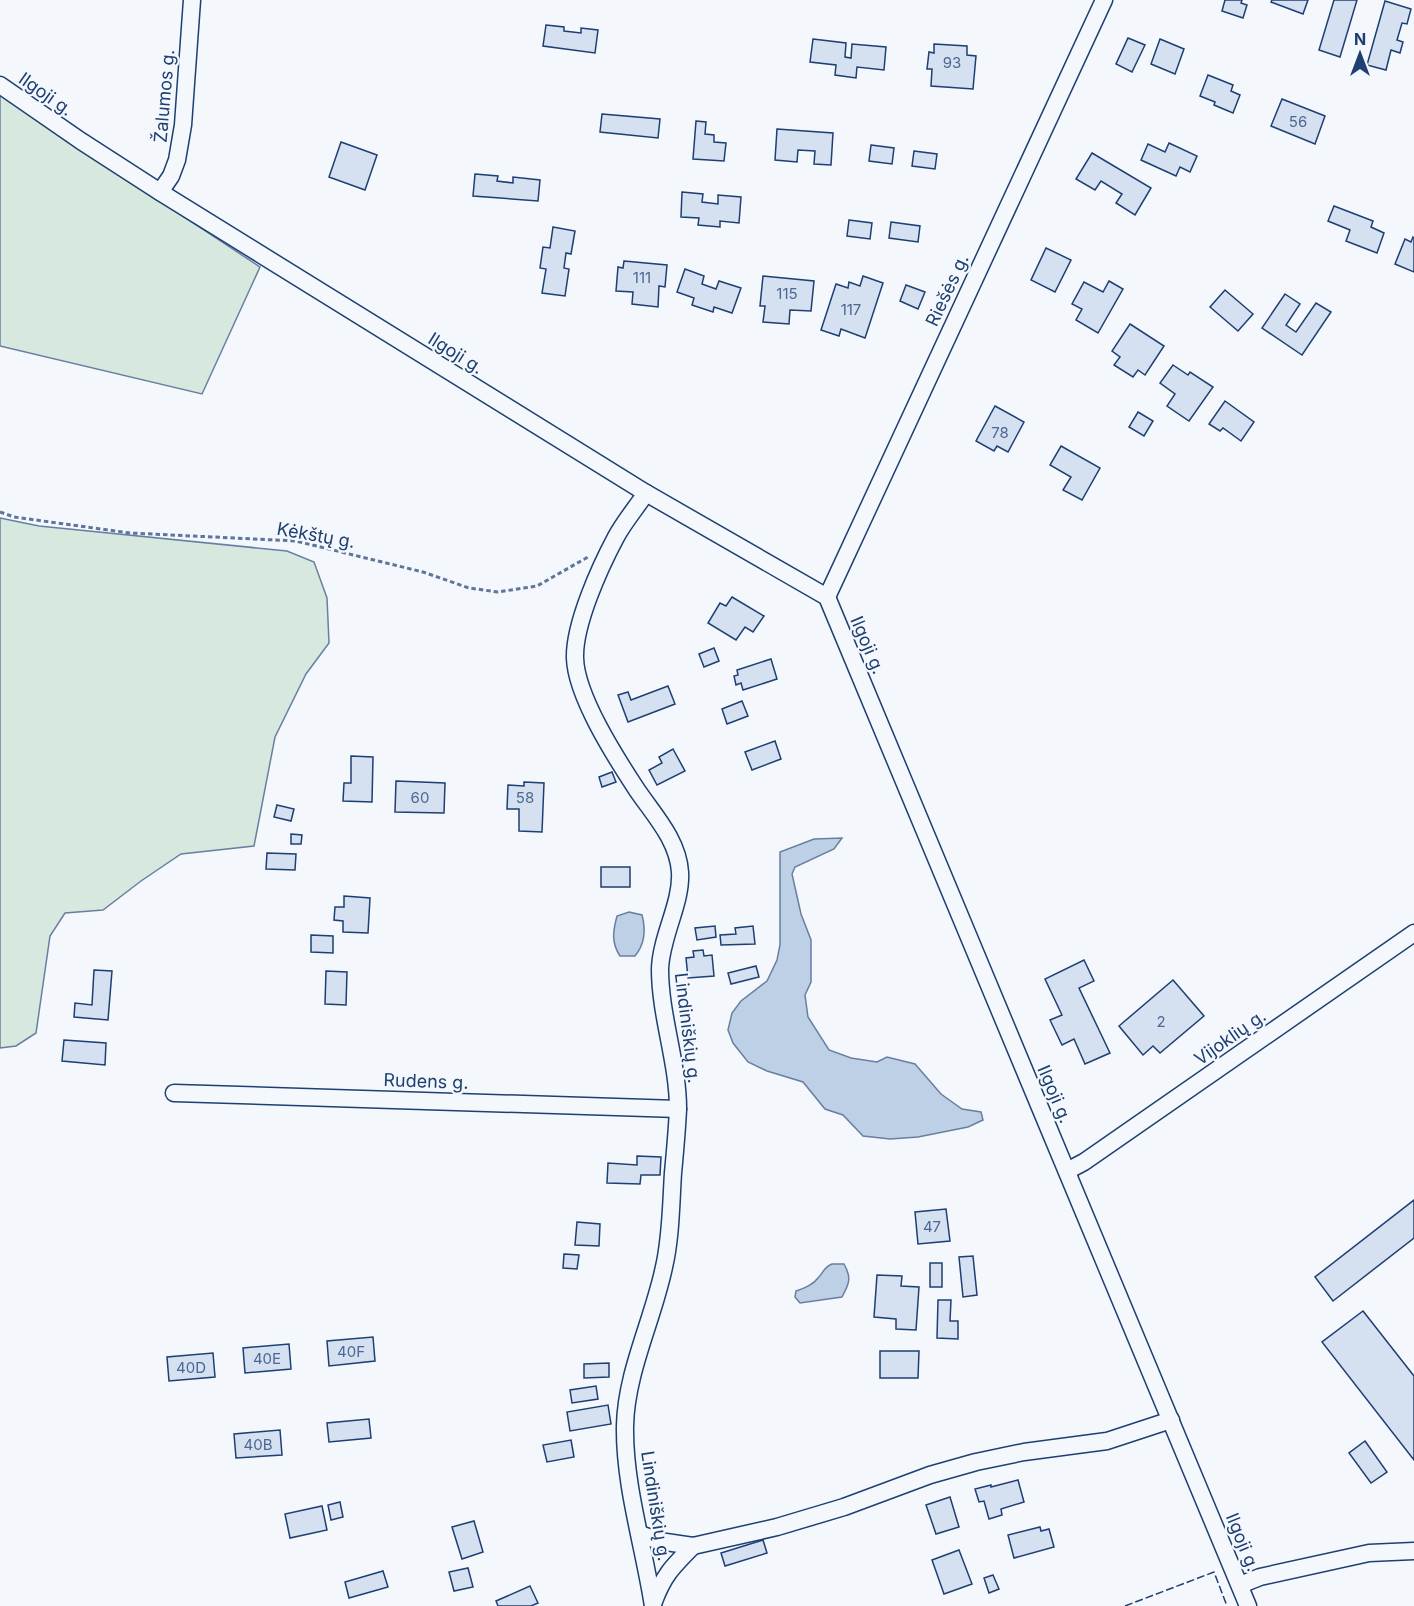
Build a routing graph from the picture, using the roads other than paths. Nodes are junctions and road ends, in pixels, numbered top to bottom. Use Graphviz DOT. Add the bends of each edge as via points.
graph roads {
  1 [pos="192,0"];
  2 [pos="1104,0"];
  3 [pos="0,85"];
  4 [pos="160,192"];
  5 [pos="646,494"];
  6 [pos="827,597"];
  7 [pos="1414,933"];
  8 [pos="174,1093"];
  9 [pos="678,1108"];
  10 [pos="1067,1171"];
  11 [pos="1171,1420"];
  12 [pos="640,1534"];
  13 [pos="693,1546"];
  14 [pos="1414,1551"];
  15 [pos="1240,1584"];
  16 [pos="652,1606"];
  17 [pos="1248,1606"];
  1 -- 4 [label="street, Žalumos g." via="183,125 177,160"];
  2 -- 6 [label="street, Riešės g."];
  3 -- 4 [label="street, Ilgoji g."];
  4 -- 5 [label="street, Ilgoji g."];
  5 -- 6 [label="street, Ilgoji g."];
  5 -- 9 [label="street, Lindiniškių g." via="617,536 592,591 576,636 574,660 594,718 677,854 680,886 660,969"];
  6 -- 10 [label="street, Ilgoji g."];
  7 -- 10 [label="street, Vijoklių g."];
  8 -- 9 [label="street, Rudens g."];
  9 -- 12 [label="street, Lindiniškių g." via="665,1265 633,1374 625,1424 631,1497"];
  10 -- 11 [label="street, Ilgoji g."];
  11 -- 13 [label="street" via="1107,1441 976,1462 777,1527"];
  11 -- 15 [label="street, Ilgoji g."];
  12 -- 13 [label="street"];
  12 -- 16 [label="street, Lindiniškių g."];
  13 -- 16 [label="street" via="671,1567"];
  14 -- 15 [label="street" via="1369,1553"];
  15 -- 17 [label="street, Ilgoji g."];
}
